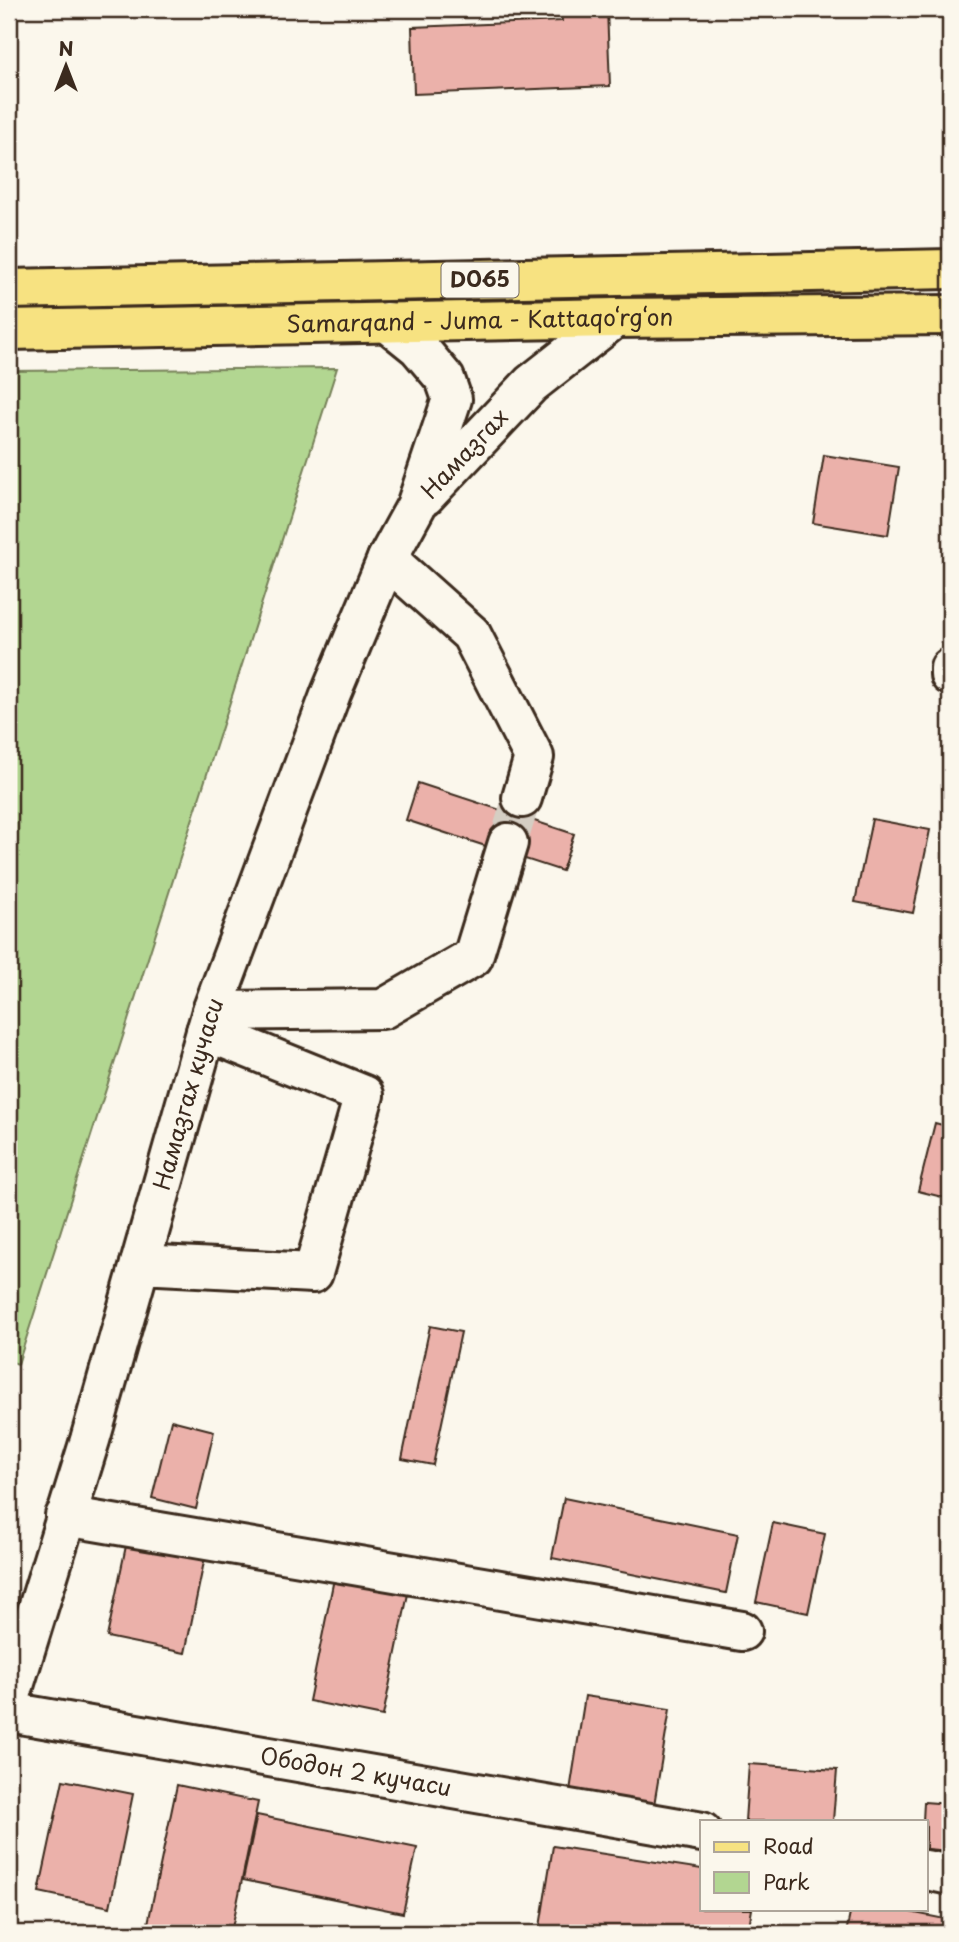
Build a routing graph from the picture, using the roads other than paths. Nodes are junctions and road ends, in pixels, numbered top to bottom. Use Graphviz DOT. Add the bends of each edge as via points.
graph roads {
  1 [pos="950,269"];
  2 [pos="9,289"];
  3 [pos="950,316"];
  4 [pos="615,318"];
  5 [pos="387,323"];
  6 [pos="9,330"];
  7 [pos="416,506"];
  8 [pos="387,559"];
  9 [pos="950,668"];
  10 [pos="950,675"];
  11 [pos="522,797"];
  12 [pos="508,843"];
  13 [pos="209,1021"];
  14 [pos="140,1264"];
  15 [pos="65,1516"];
  16 [pos="742,1631"];
  17 [pos="9,1702"];
  18 [pos="9,1712"];
  19 [pos="700,1832"];
  20 [pos="928,1870"];
  21 [pos="950,1875"];
  1 -- 2 [label="main road, Samarqand - Juma - Kattaqo‘rg‘on / D065"];
  3 -- 4 [label="main road, Samarqand - Juma - Kattaqo‘rg‘on / D065"];
  4 -- 5 [label="main road, Samarqand - Juma - Kattaqo‘rg‘on / D065"];
  4 -- 7 [label="street, Намазгах" via="531,384"];
  5 -- 6 [label="main road, Samarqand - Juma - Kattaqo‘rg‘on / D065"];
  5 -- 7 [label="street, Намазгах" via="418,347 445,379 452,399"];
  7 -- 8 [label="street, Намазгах кучаси"];
  8 -- 11 [label="street" via="471,634 534,757"];
  8 -- 13 [label="street, Намазгах кучаси" via="331,693"];
  9 -- 10 [label="street"];
  12 -- 13 [label="street" via="473,957 383,1009"];
  13 -- 14 [label="street, Намазгах кучаси"];
  13 -- 14 [label="street" via="364,1095 313,1273"];
  14 -- 15 [label="street, Намазгах кучаси"];
  15 -- 16 [label="street"];
  15 -- 17 [label="street, Намазгах кучаси"];
  18 -- 19 [label="street, Ободон 2 кучаси"];
  20 -- 21 [label="street"];
}
